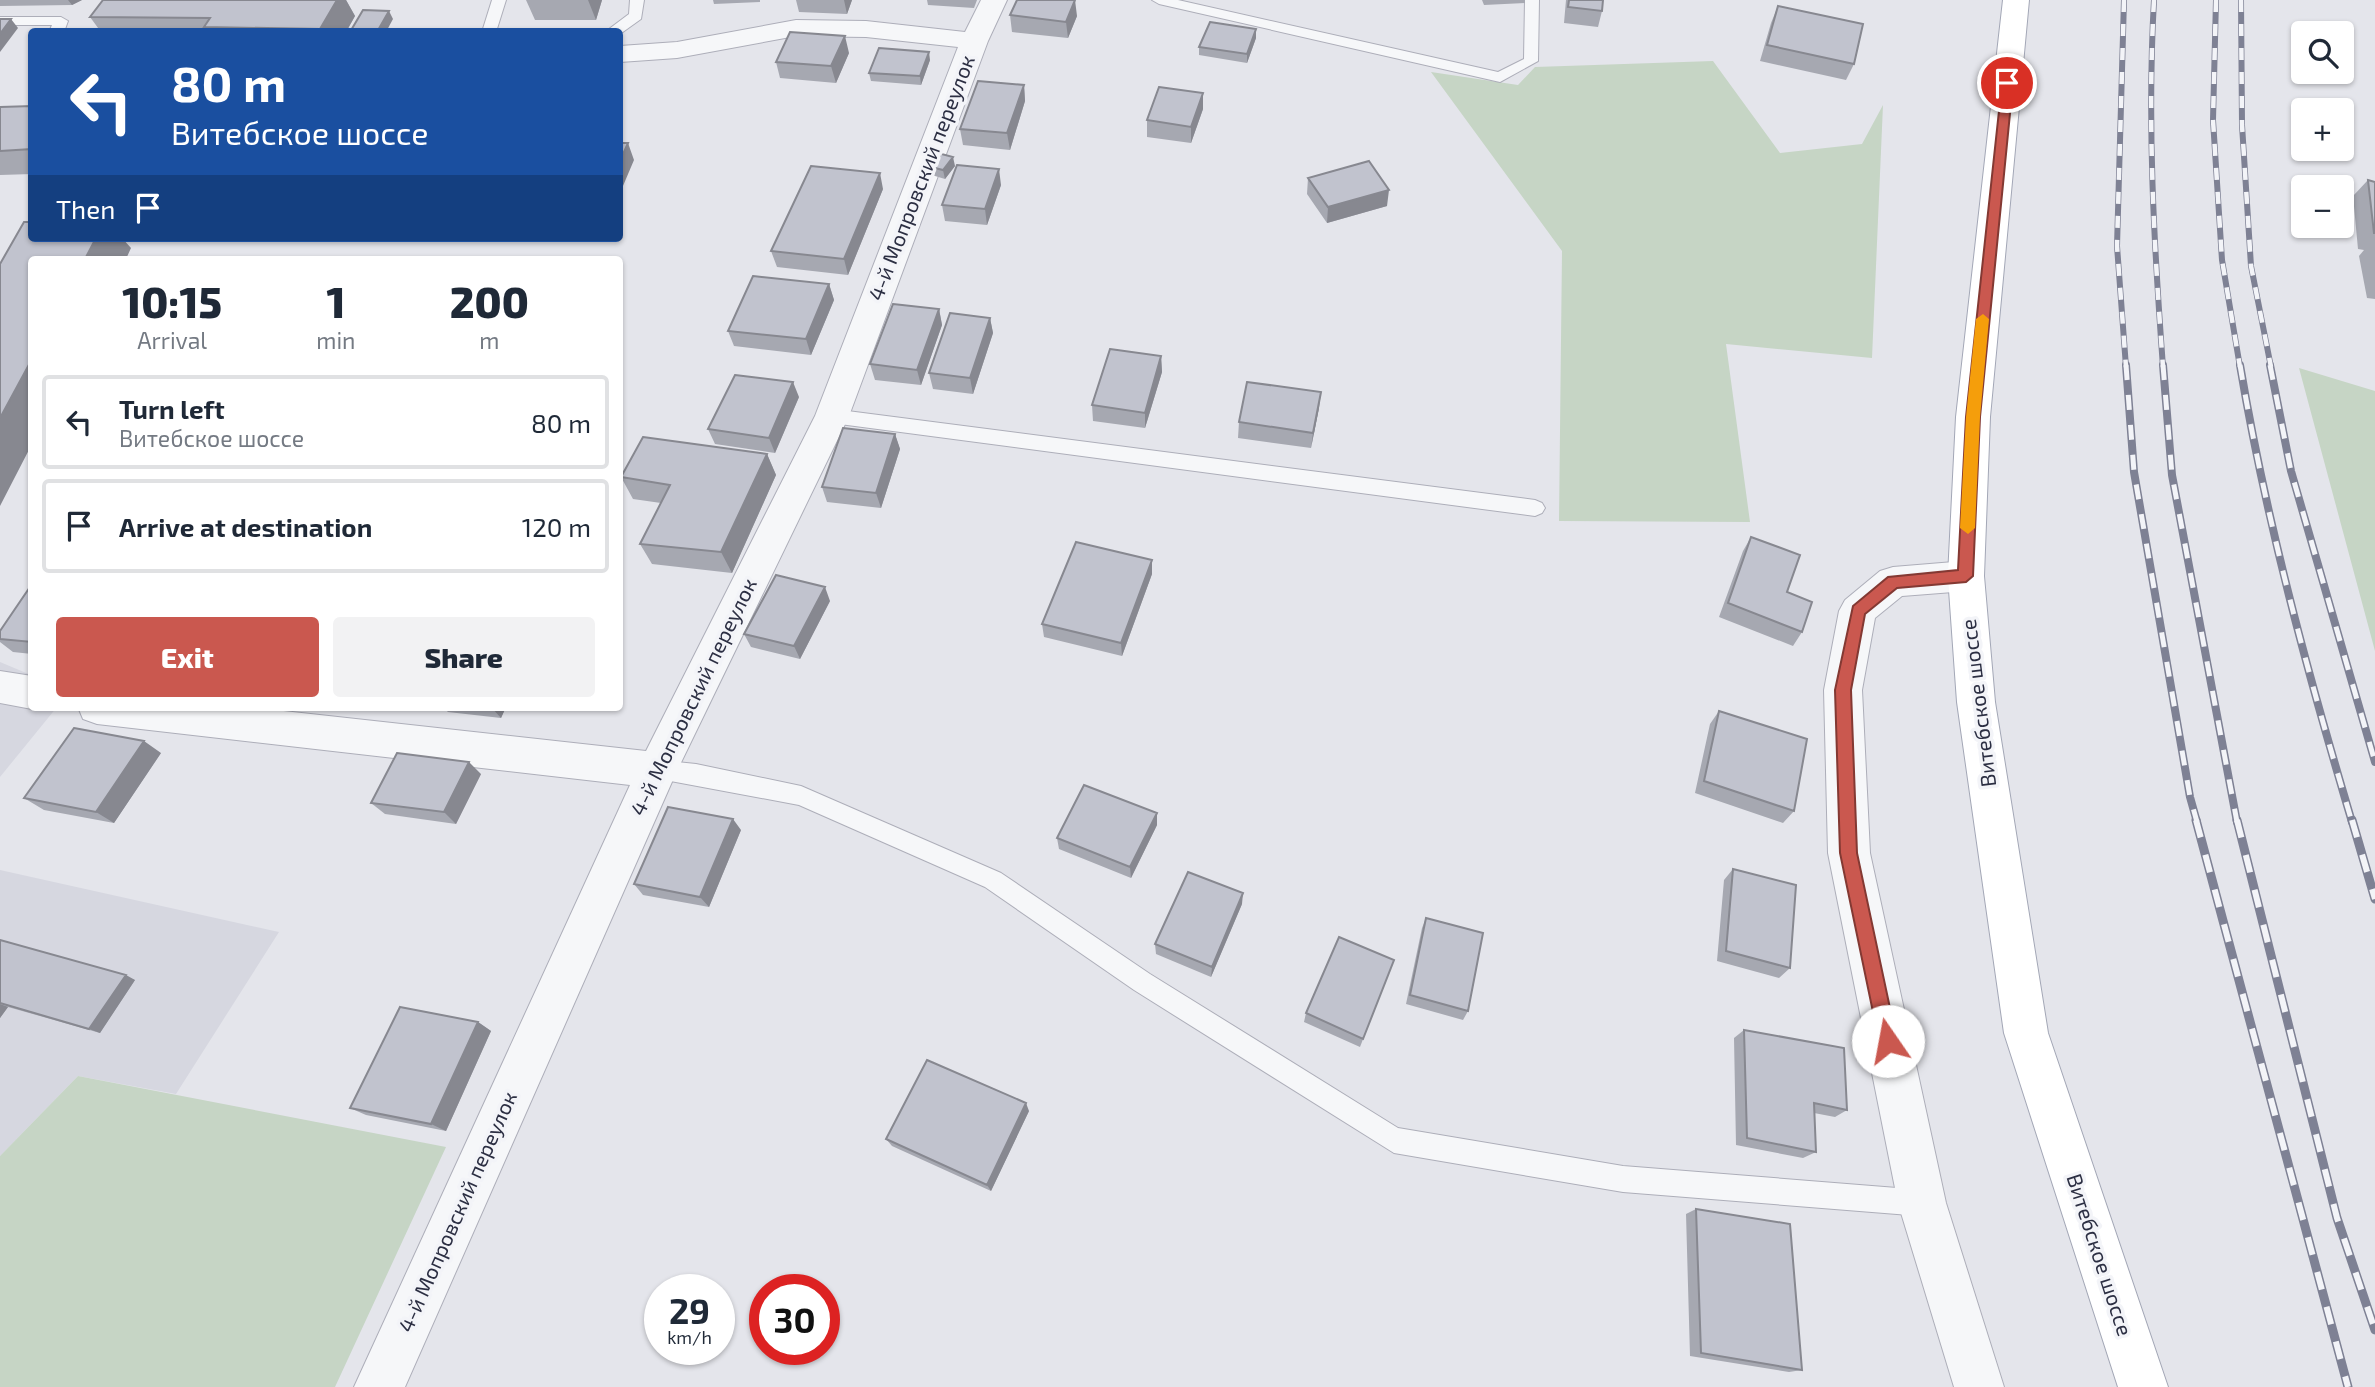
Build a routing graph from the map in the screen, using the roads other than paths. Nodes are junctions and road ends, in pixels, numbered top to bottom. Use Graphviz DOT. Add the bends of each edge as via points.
graph roads {
  1 [pos="499,0"];
  2 [pos="637,0"];
  3 [pos="994,0"];
  4 [pos="1159,0"];
  5 [pos="1532,0"];
  6 [pos="2016,0"];
  7 [pos="0,21"];
  8 [pos="58,28"];
  9 [pos="490,28"];
  10 [pos="618,28"];
  11 [pos="974,41"];
  12 [pos="623,54"];
  13 [pos="832,416"];
  14 [pos="1535,508"];
  15 [pos="1966,576"];
  16 [pos="0,687"];
  17 [pos="28,692"];
  18 [pos="136,711"];
  19 [pos="657,770"];
  20 [pos="1922,1203"];
  21 [pos="379,1387"];
  22 [pos="1979,1387"];
  23 [pos="2143,1387"];
  1 -- 9 [label="lane"];
  2 -- 10 [label="lane" via="636,16"];
  3 -- 11 [label="street, 4-й Мопровский переулок"];
  4 -- 5 [label="lane" via="1500,76 1531,61"];
  6 -- 15 [label="main road, Витебское шоссе" via="1973,417"];
  7 -- 8 [label="lane" via="61,21"];
  11 -- 12 [label="street" via="866,29 796,28 677,50"];
  11 -- 13 [label="street, 4-й Мопровский переулок"];
  13 -- 14 [label="lane"];
  13 -- 19 [label="street, 4-й Мопровский переулок"];
  15 -- 20 [label="street" via="1893,582 1858,611 1843,690 1849,853"];
  15 -- 23 [label="main road, Витебское шоссе" via="1976,702 2026,1033"];
  16 -- 17 [label="street"];
  18 -- 19 [label="street"];
  19 -- 20 [label="lane" via="801,796 993,880 1142,982 1394,1140 1623,1179"];
  19 -- 21 [label="street, 4-й Мопровский переулок"];
  20 -- 22 [label="street"];
}
